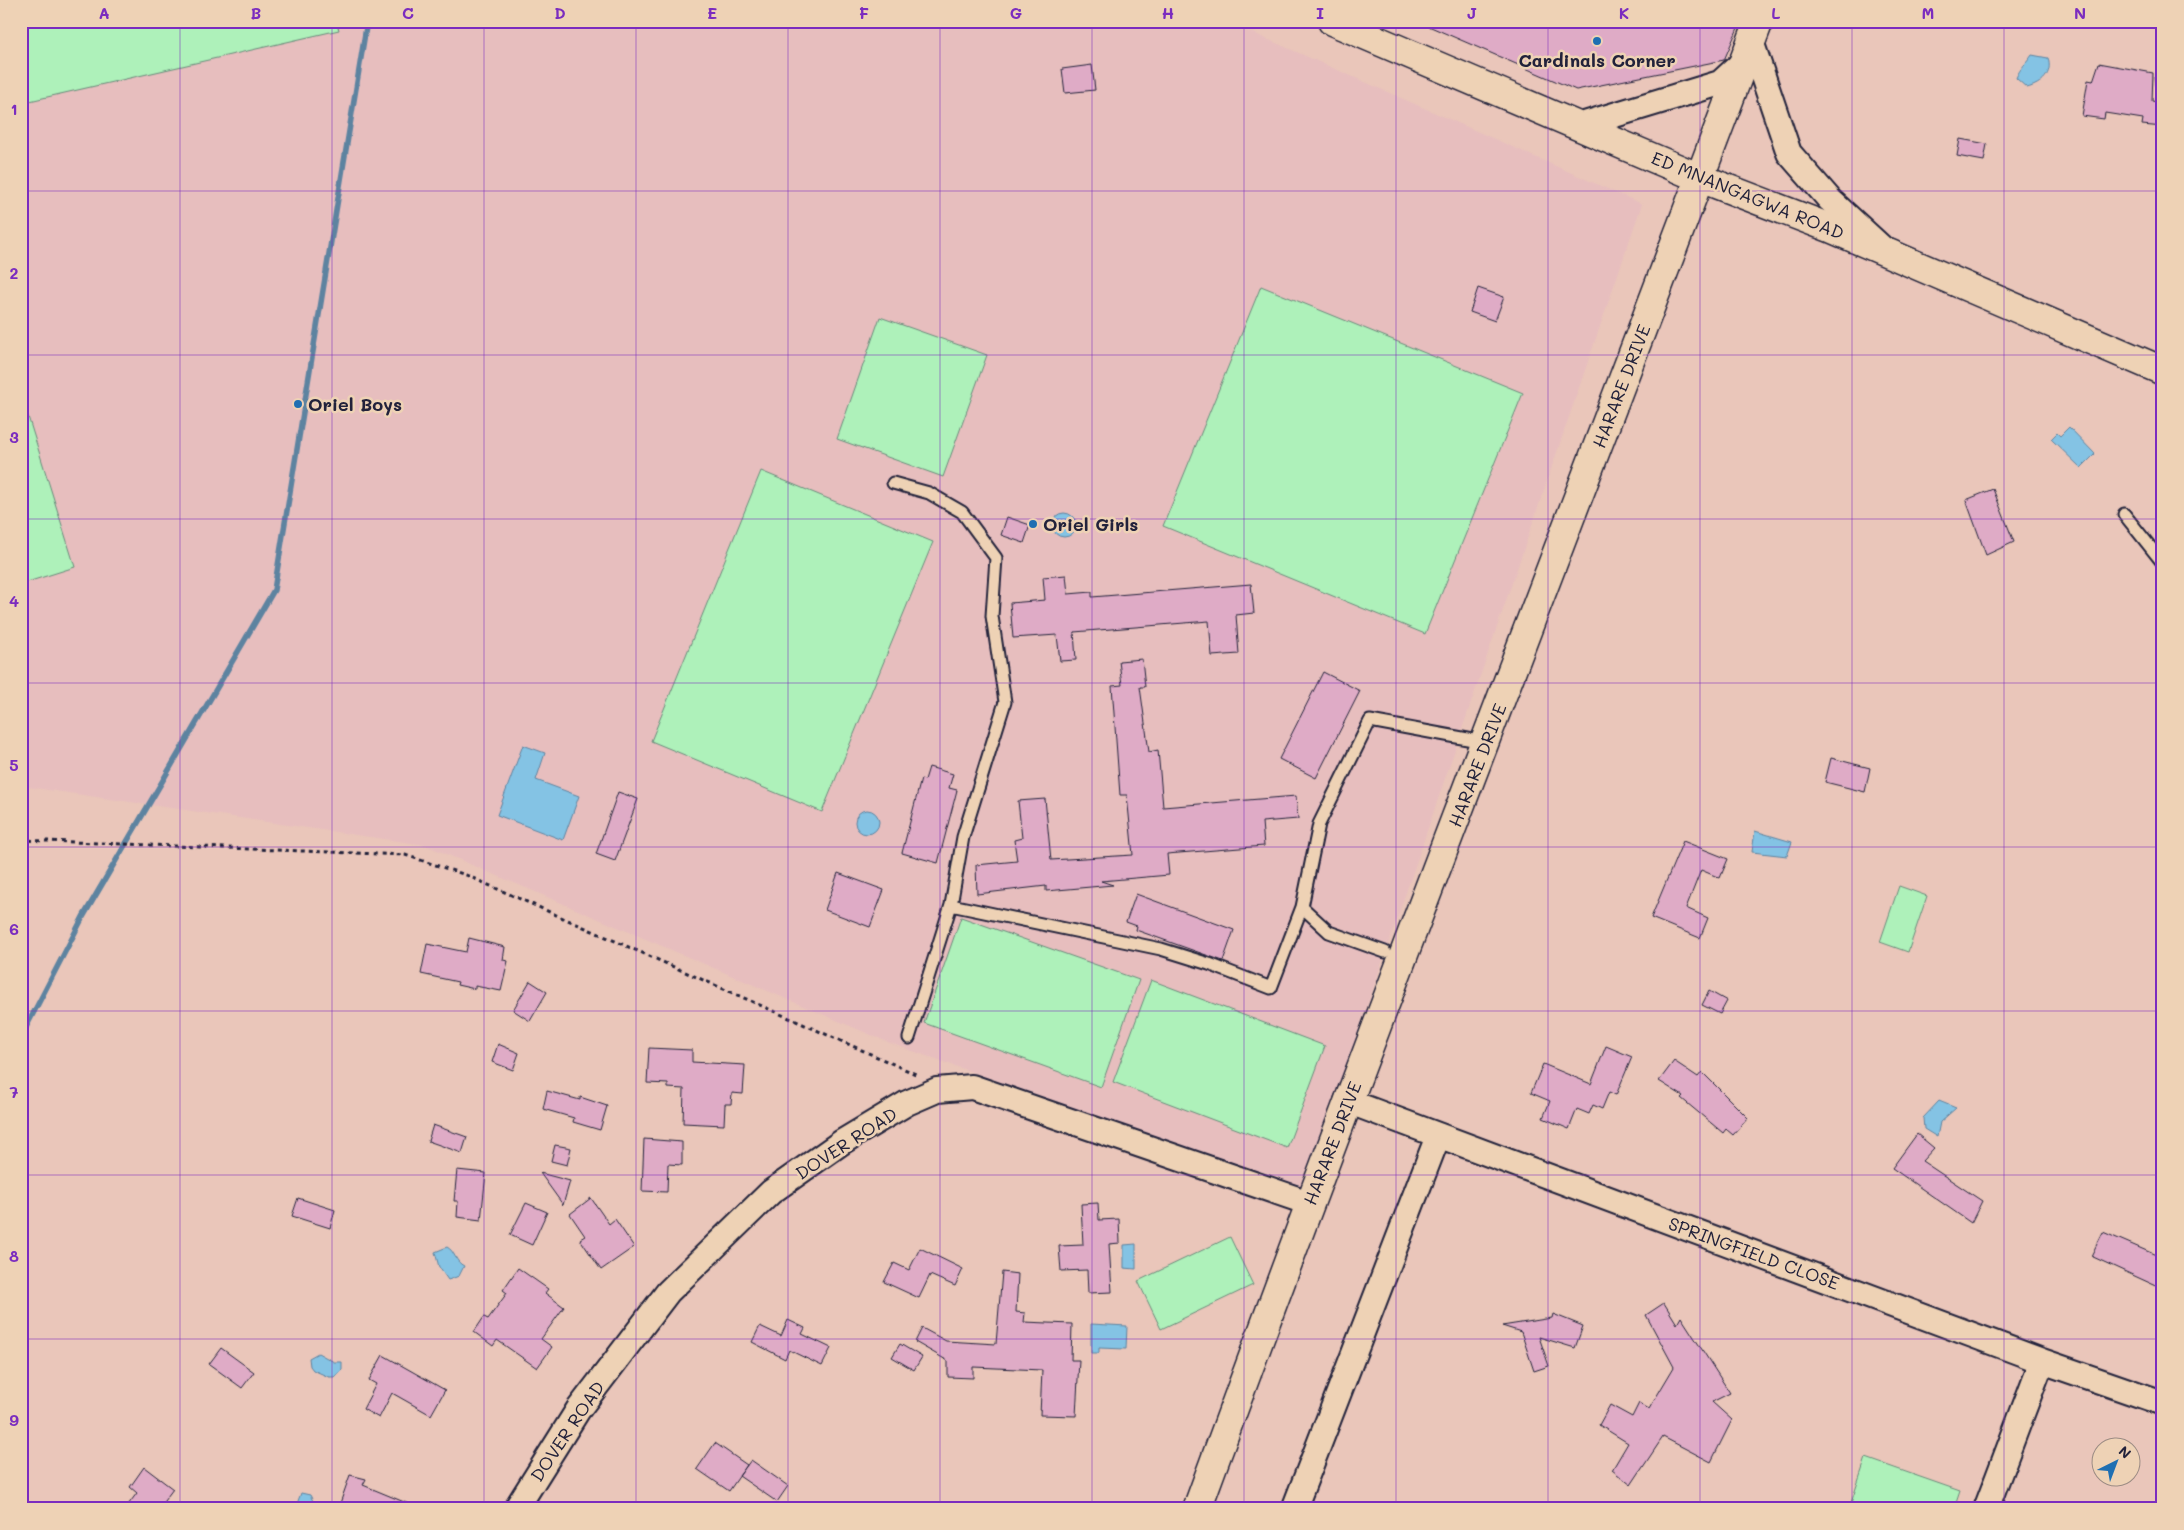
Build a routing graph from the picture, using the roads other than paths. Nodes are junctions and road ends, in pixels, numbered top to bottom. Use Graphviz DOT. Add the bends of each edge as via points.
graph roads {
  1 [pos="1332,21"];
  2 [pos="1751,41"];
  3 [pos="1578,126"];
  4 [pos="1700,178"];
  5 [pos="1888,253"];
  6 [pos="2163,371"];
  7 [pos="893,483"];
  8 [pos="2124,514"];
  9 [pos="2163,563"];
  10 [pos="1486,742"];
  11 [pos="951,905"];
  12 [pos="1302,906"];
  13 [pos="1385,952"];
  14 [pos="909,1038"];
  15 [pos="1347,1101"];
  16 [pos="1438,1136"];
  17 [pos="1309,1203"];
  18 [pos="2042,1361"];
  19 [pos="2163,1403"];
  20 [pos="516,1509"];
  21 [pos="1197,1509"];
  22 [pos="1294,1509"];
  23 [pos="1986,1509"];
  1 -- 3 [label="main road, ED MNANGAGWA ROAD"];
  2 -- 3 [label="street" via="1720,84"];
  2 -- 4 [label="main road, HARARE DRIVE"];
  2 -- 5 [label="street" via="1789,153 1830,200"];
  3 -- 4 [label="main road, ED MNANGAGWA ROAD"];
  4 -- 5 [label="main road, ED MNANGAGWA ROAD"];
  4 -- 10 [label="main road, HARARE DRIVE"];
  5 -- 6 [label="main road, ED MNANGAGWA ROAD"];
  7 -- 11 [label="lane" via="929,494 962,512 996,558 992,616 1005,702 963,838"];
  8 -- 9 [label="lane"];
  10 -- 12 [label="lane" via="1370,721 1319,824"];
  10 -- 15 [label="main road, HARARE DRIVE"];
  11 -- 12 [label="lane" via="1161,949 1271,988"];
  11 -- 14 [label="lane"];
  12 -- 13 [label="lane" via="1329,932"];
  15 -- 16 [label="street, SPRINGFIELD CLOSE"];
  15 -- 17 [label="main road, HARARE DRIVE"];
  16 -- 18 [label="street, SPRINGFIELD CLOSE"];
  16 -- 22 [label="street"];
  17 -- 20 [label="street, DOVER ROAD" via="972,1087 937,1090 907,1103 842,1142 771,1192 668,1292 578,1410"];
  17 -- 21 [label="main road, HARARE DRIVE"];
  18 -- 19 [label="street, SPRINGFIELD CLOSE"];
  18 -- 23 [label="street"];
}
